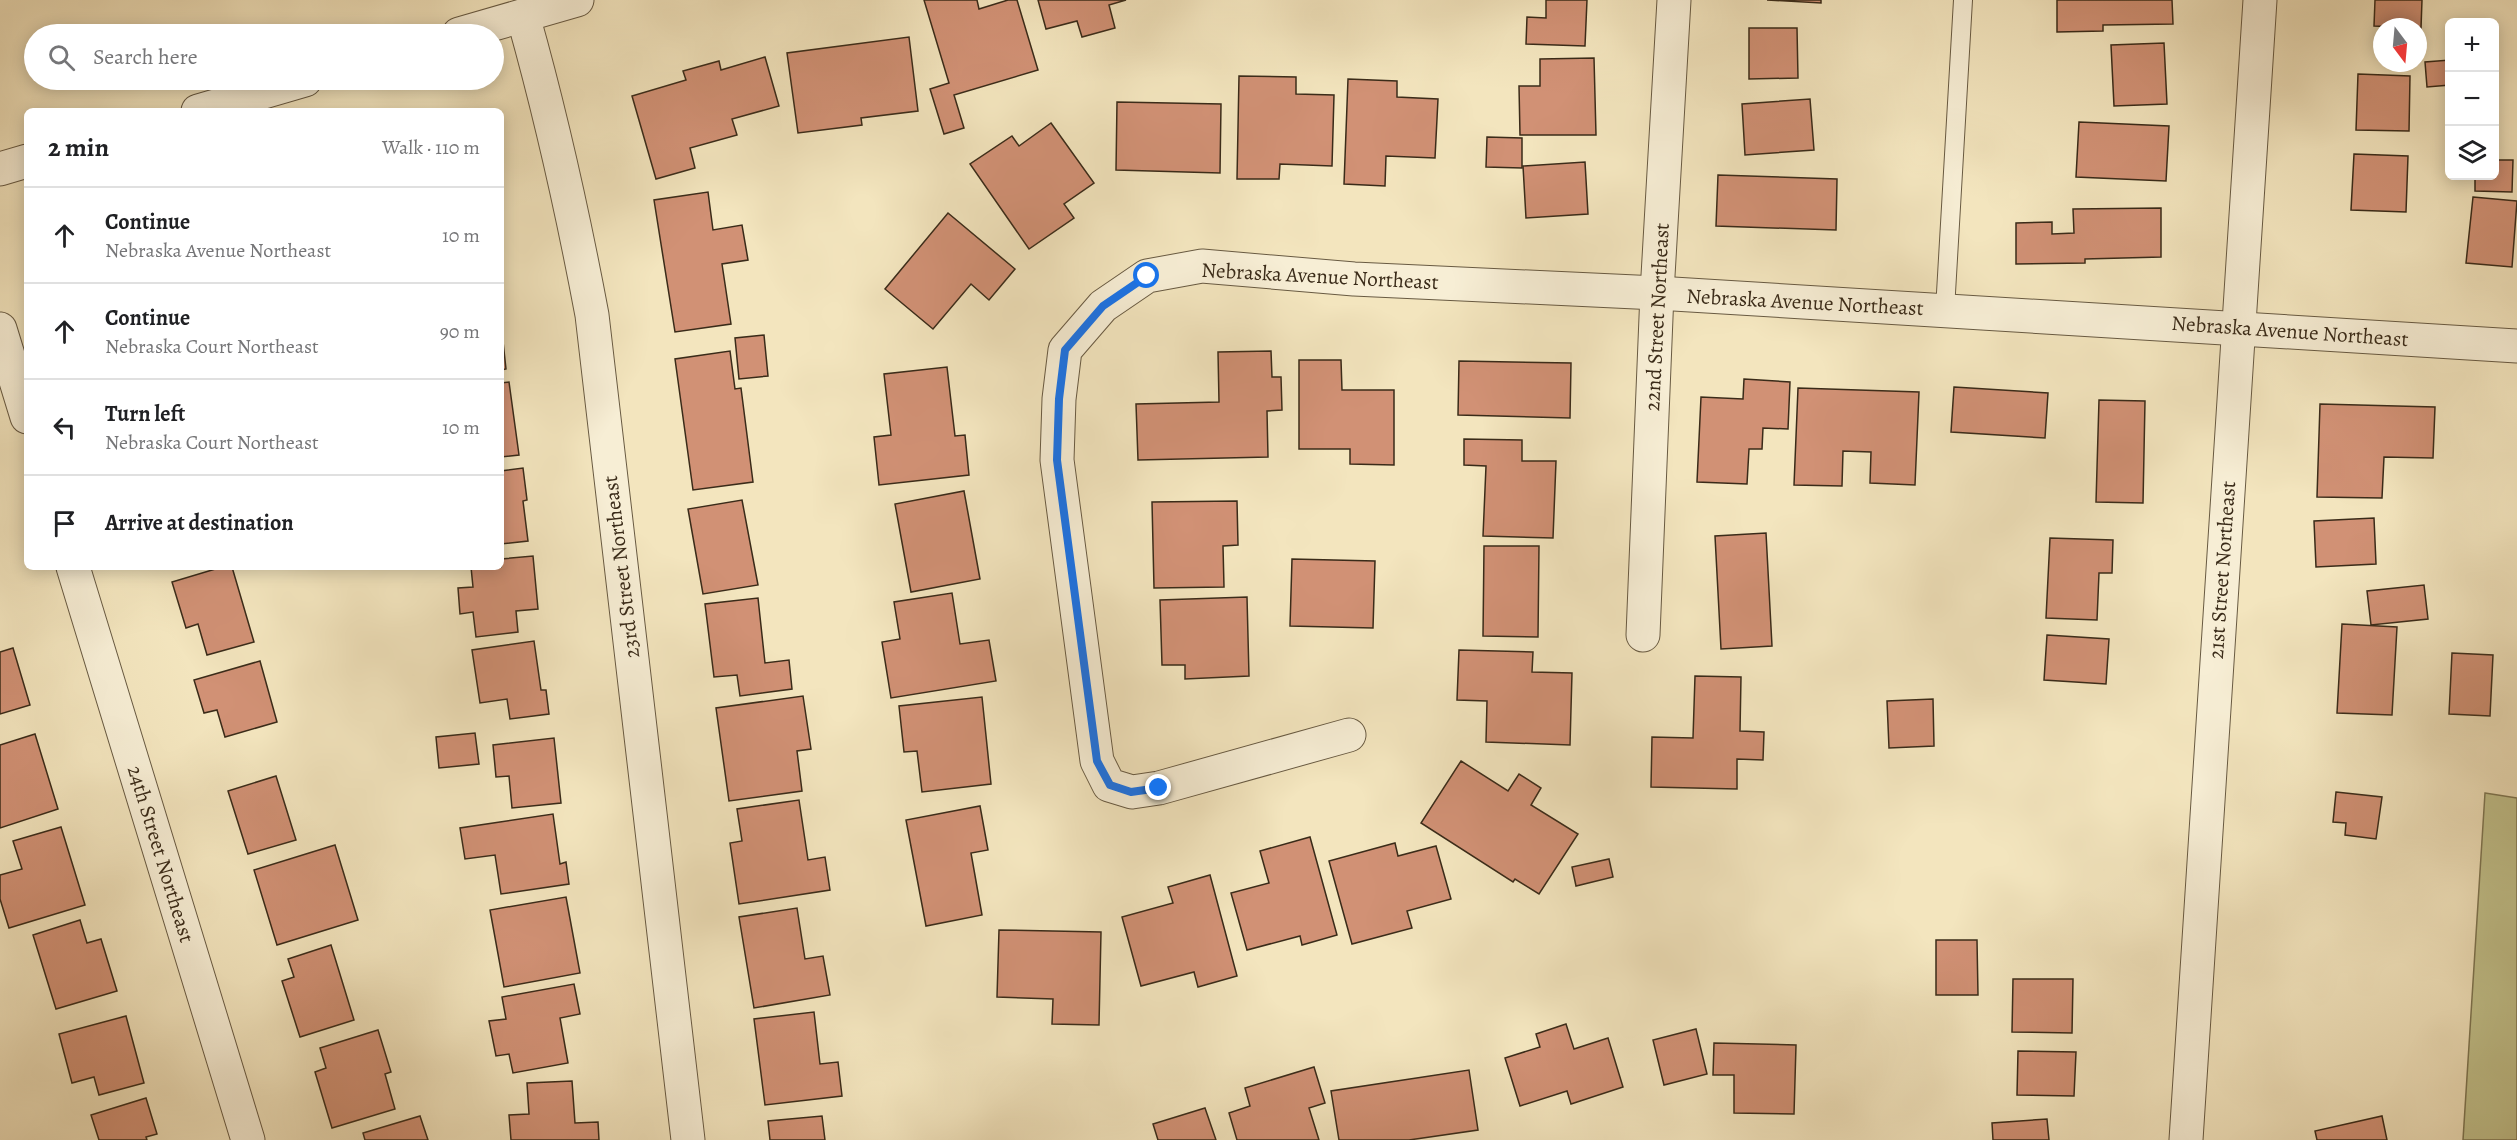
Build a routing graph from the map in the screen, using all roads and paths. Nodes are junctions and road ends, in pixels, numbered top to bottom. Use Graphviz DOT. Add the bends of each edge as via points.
graph roads {
  1 [pos="577,0"];
  2 [pos="1674,0"];
  3 [pos="1963,0"];
  4 [pos="2260,0"];
  5 [pos="520,8"];
  6 [pos="482,24"];
  7 [pos="271,90"];
  8 [pos="208,108"];
  9 [pos="24,162"];
  10 [pos="0,169"];
  11 [pos="1657,293"];
  12 [pos="1945,310"];
  13 [pos="2238,328"];
  14 [pos="0,329"];
  15 [pos="2517,346"];
  16 [pos="24,407"];
  17 [pos="74,570"];
  18 [pos="1643,635"];
  19 [pos="1349,735"];
  20 [pos="248,1140"];
  21 [pos="688,1140"];
  22 [pos="2186,1140"];
  1 -- 5 [label="street"];
  2 -- 11 [label="street, 22nd Street Northeast"];
  3 -- 12 [label="lane"];
  4 -- 13 [label="street, 21st Street Northeast"];
  5 -- 6 [label="street"];
  5 -- 21 [label="street, 23rd Street Northeast" via="550,111 591,315"];
  7 -- 8 [label="street"];
  9 -- 10 [label="street"];
  11 -- 12 [label="street, Nebraska Avenue Northeast"];
  11 -- 18 [label="street, 22nd Street Northeast"];
  11 -- 19 [label="street, Nebraska Avenue Northeast" via="1354,279 1202,266 1147,276 1103,306 1065,350 1057,460 1090,726 1097,761 1110,785 1131,792 1159,788"];
  12 -- 13 [label="street, Nebraska Avenue Northeast"];
  13 -- 15 [label="street, Nebraska Avenue Northeast"];
  13 -- 22 [label="street, 21st Street Northeast"];
  14 -- 16 [label="street"];
  17 -- 20 [label="street, 24th Street Northeast"];
}
